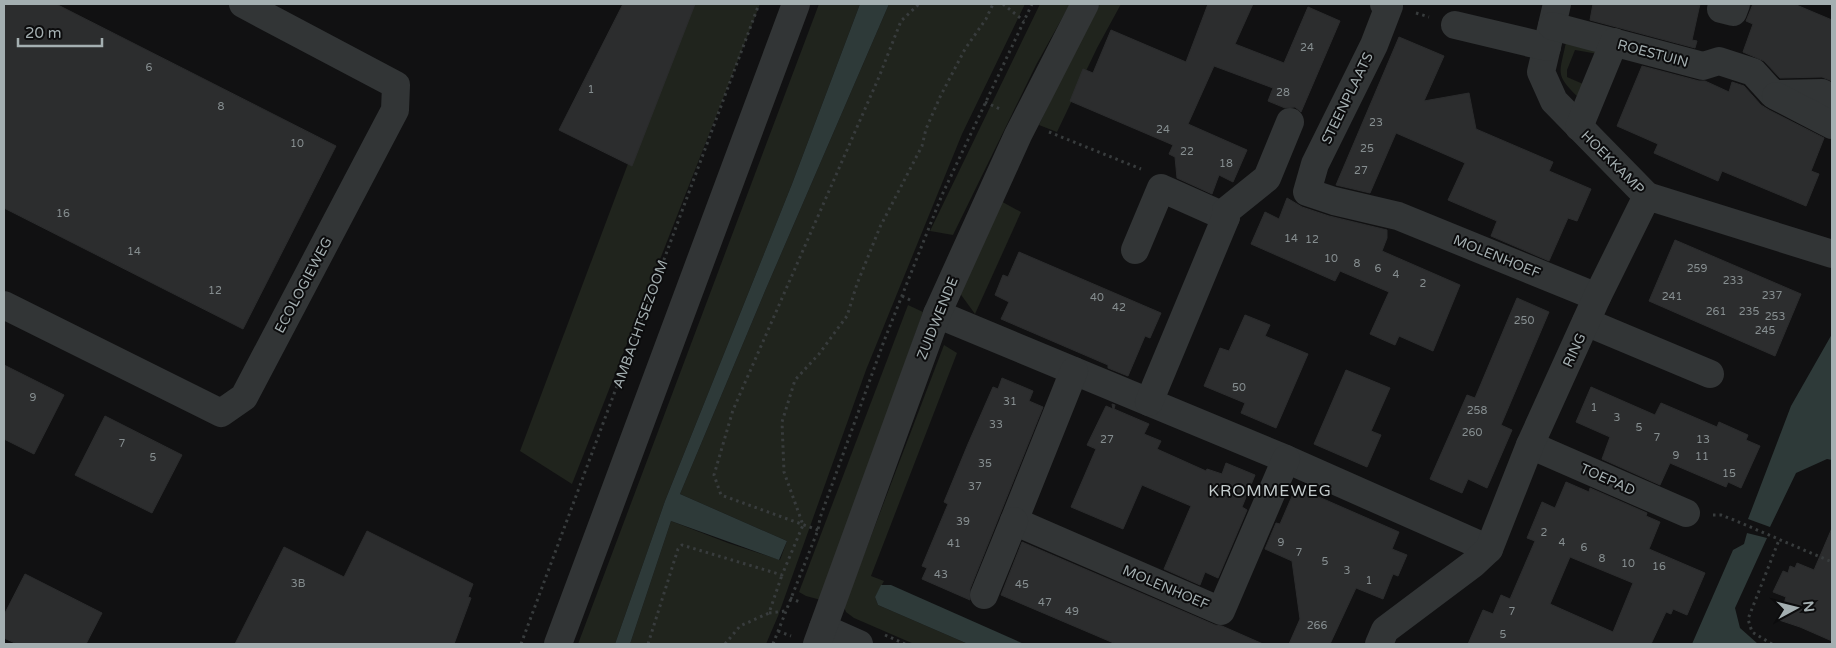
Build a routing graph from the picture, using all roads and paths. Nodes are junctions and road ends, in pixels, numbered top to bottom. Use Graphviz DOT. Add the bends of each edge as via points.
graph roads {
  1 [pos="243,4"];
  2 [pos="759,4"];
  3 [pos="796,4"];
  4 [pos="919,4"];
  5 [pos="993,4"];
  6 [pos="1004,4"];
  7 [pos="1032,4"];
  8 [pos="1086,4"];
  9 [pos="1386,5"];
  10 [pos="1024,21"];
  11 [pos="1455,25"];
  12 [pos="1552,26"];
  13 [pos="1614,42"];
  14 [pos="1773,94"];
  15 [pos="1832,98"];
  16 [pos="985,102"];
  17 [pos="1025,121"];
  18 [pos="1290,122"];
  19 [pos="1832,125"];
  20 [pos="1579,127"];
  21 [pos="1267,178"];
  22 [pos="1161,188"];
  23 [pos="1307,192"];
  24 [pos="1647,196"];
  25 [pos="1226,217"];
  26 [pos="1135,250"];
  27 [pos="1832,254"];
  28 [pos="1597,297"];
  29 [pos="4,305"];
  30 [pos="937,314"];
  31 [pos="1586,322"];
  32 [pos="1074,370"];
  33 [pos="1710,374"];
  34 [pos="1149,402"];
  35 [pos="1530,445"];
  36 [pos="1286,459"];
  37 [pos="1686,513"];
  38 [pos="1734,520"];
  39 [pos="1014,521"];
  40 [pos="803,525"];
  41 [pos="818,530"];
  42 [pos="1777,539"];
  43 [pos="1489,550"];
  44 [pos="1832,562"];
  45 [pos="782,574"];
  46 [pos="984,595"];
  47 [pos="785,611"];
  48 [pos="769,613"];
  49 [pos="820,636"];
  50 [pos="521,644"];
  51 [pos="558,644"];
  52 [pos="648,644"];
  53 [pos="725,644"];
  54 [pos="773,644"];
  55 [pos="859,644"];
  56 [pos="1379,644"];
  57 [pos="1772,644"];
  1 -- 29 [label="street, ECOLOGIEWEG" via="396,85 396,110 244,397 221,413"];
  2 -- 50 [label="path, AMBACHTSEZOOM"];
  3 -- 51 [label="street"];
  4 -- 40 [label="path" via="901,21 733,410 714,475 721,495"];
  5 -- 40 [label="path" via="940,97 922,146 880,227 856,284 847,316 795,380 782,422 784,472"];
  6 -- 10 [label="path"];
  7 -- 10 [label="path"];
  8 -- 17 [label="street, ZUIDWENDE"];
  9 -- 11 [label="path"];
  9 -- 23 [label="street, STEENPLAATS" via="1374,44 1315,164"];
  10 -- 16 [label="path"];
  11 -- 12 [label="street"];
  12 -- 13 [label="street, ROESTUIN"];
  12 -- 20 [label="street, HOEKKAMP" via="1541,72 1554,101"];
  13 -- 14 [label="street, ROESTUIN" via="1703,66 1719,61 1753,72"];
  13 -- 20 [label="street, HOEKKAMP"];
  14 -- 15 [label="street" via="1822,94"];
  14 -- 19 [label="street, ROESTUIN"];
  16 -- 17 [label="path"];
  16 -- 41 [label="path" via="942,195 891,323"];
  17 -- 22 [label="path" via="1158,176"];
  17 -- 30 [label="street, ZUIDWENDE"];
  18 -- 21 [label="street"];
  20 -- 24 [label="street, HOEKKAMP"];
  21 -- 23 [label="street"];
  21 -- 25 [label="street" via="1226,211"];
  22 -- 25 [label="street"];
  22 -- 26 [label="street"];
  23 -- 28 [label="street, MOLENHOEF" via="1398,216"];
  24 -- 27 [label="street"];
  24 -- 28 [label="street, RING"];
  25 -- 34 [label="street"];
  28 -- 31 [label="street, RING"];
  30 -- 32 [label="street"];
  30 -- 49 [label="street, ZUIDWENDE"];
  31 -- 33 [label="street"];
  31 -- 35 [label="street, RING"];
  32 -- 34 [label="street"];
  32 -- 39 [label="street"];
  34 -- 36 [label="street"];
  35 -- 37 [label="street, TOEPAD"];
  35 -- 43 [label="street, RING"];
  36 -- 39 [label="street, MOLENHOEF" via="1221,611"];
  36 -- 43 [label="street"];
  38 -- 42 [label="path"];
  39 -- 46 [label="street"];
  40 -- 41 [label="path"];
  40 -- 45 [label="path"];
  41 -- 47 [label="path"];
  42 -- 44 [label="path"];
  42 -- 57 [label="path" via="1748,619 1752,632"];
  43 -- 56 [label="street, RING" via="1385,630"];
  45 -- 48 [label="path"];
  45 -- 52 [label="path" via="682,545"];
  47 -- 48 [label="path"];
  47 -- 54 [label="path"];
  48 -- 53 [label="path" via="740,626"];
  49 -- 55 [label="street"];
}
